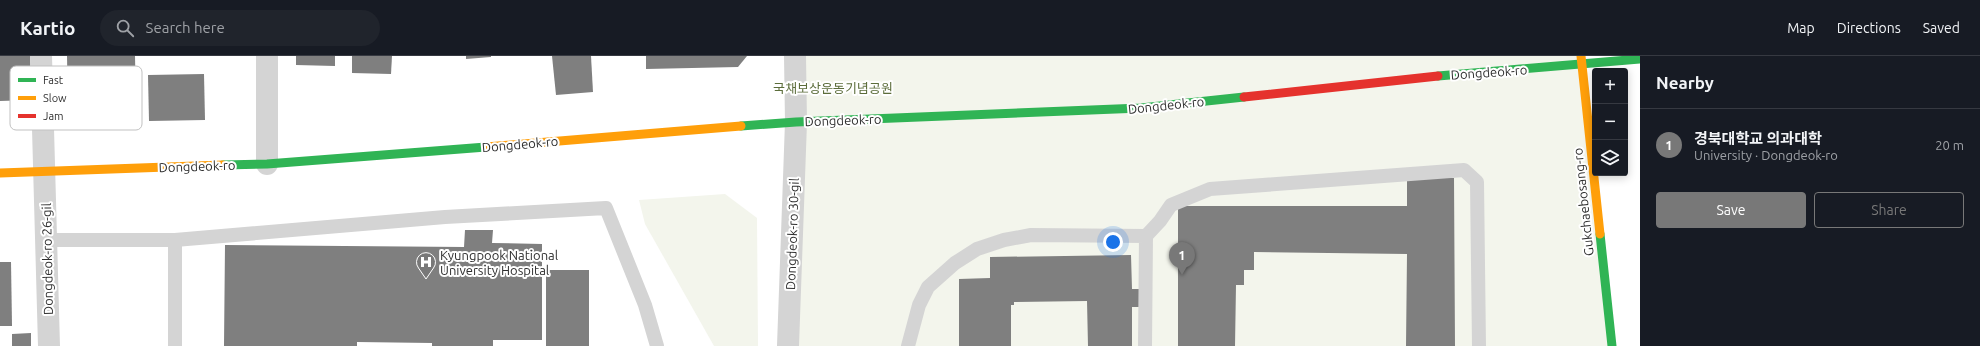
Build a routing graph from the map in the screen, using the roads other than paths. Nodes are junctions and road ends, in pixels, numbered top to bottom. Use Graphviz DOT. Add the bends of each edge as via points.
graph roads {
  1 [pos="41,56"];
  2 [pos="267,56"];
  3 [pos="795,56"];
  4 [pos="1640,59"];
  5 [pos="1581,60"];
  6 [pos="41,66"];
  7 [pos="796,122"];
  8 [pos="44,130"];
  9 [pos="267,164"];
  10 [pos="45,171"];
  11 [pos="0,173"];
  12 [pos="1146,236"];
  13 [pos="47,240"];
  14 [pos="175,240"];
  15 [pos="49,346"];
  16 [pos="175,346"];
  17 [pos="657,346"];
  18 [pos="788,346"];
  19 [pos="908,346"];
  20 [pos="1145,346"];
  21 [pos="1478,346"];
  22 [pos="1612,346"];
  1 -- 6 [label="street"];
  2 -- 9 [label="street"];
  3 -- 7 [label="street, Dongdeok-ro 30-gil"];
  4 -- 5 [label="main road, Dongdeok-ro"];
  5 -- 7 [label="main road, Dongdeok-ro" via="1141,108"];
  5 -- 22 [label="main road, Gukchaebosang-ro"];
  7 -- 9 [label="main road, Dongdeok-ro"];
  7 -- 18 [label="street, Dongdeok-ro 30-gil"];
  8 -- 10 [label="street"];
  9 -- 10 [label="main road, Dongdeok-ro"];
  10 -- 11 [label="main road, Dongdeok-ro"];
  10 -- 13 [label="street, Dongdeok-ro 26-gil"];
  12 -- 19 [label="lane" via="1030,235 977,249 955,263 928,287 919,305"];
  12 -- 20 [label="lane"];
  12 -- 21 [label="lane" via="1171,205 1210,189 1464,170 1477,182"];
  13 -- 14 [label="lane"];
  13 -- 15 [label="street, Dongdeok-ro 26-gil"];
  14 -- 16 [label="lane"];
  14 -- 17 [label="lane" via="445,217 606,208 645,305"];
}
